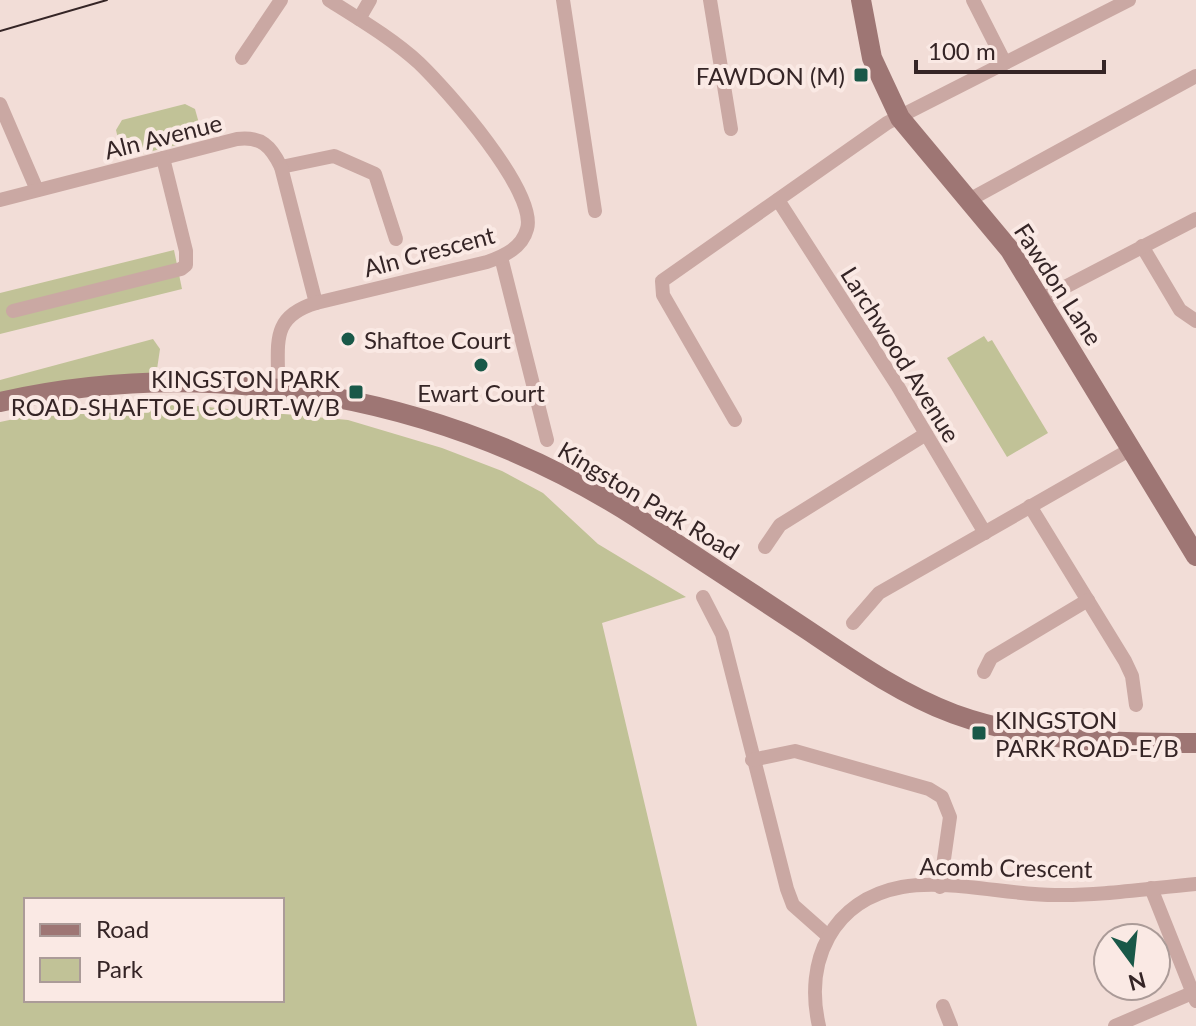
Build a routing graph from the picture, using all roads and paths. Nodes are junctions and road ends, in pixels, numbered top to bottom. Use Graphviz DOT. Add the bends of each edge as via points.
graph roads {
  1 [pos="281,0"];
  2 [pos="329,0"];
  3 [pos="370,0"];
  4 [pos="563,0"];
  5 [pos="710,0"];
  6 [pos="861,0"];
  7 [pos="973,0"];
  8 [pos="1129,0"];
  9 [pos="359,19"];
  10 [pos="242,58"];
  11 [pos="1005,63"];
  12 [pos="1196,76"];
  13 [pos="0,104"];
  14 [pos="900,118"];
  15 [pos="731,129"];
  16 [pos="163,158"];
  17 [pos="281,167"];
  18 [pos="37,190"];
  19 [pos="1,196"];
  20 [pos="778,200"];
  21 [pos="969,200"];
  22 [pos="595,211"];
  23 [pos="1196,219"];
  24 [pos="396,239"];
  25 [pos="1142,246"];
  26 [pos="501,257"];
  27 [pos="1040,300"];
  28 [pos="316,303"];
  29 [pos="13,311"];
  30 [pos="1196,321"];
  31 [pos="278,386"];
  32 [pos="0,402"];
  33 [pos="735,420"];
  34 [pos="926,434"];
  35 [pos="547,440"];
  36 [pos="1131,449"];
  37 [pos="1030,506"];
  38 [pos="985,533"];
  39 [pos="765,547"];
  40 [pos="1196,555"];
  41 [pos="703,597"];
  42 [pos="1088,600"];
  43 [pos="853,623"];
  44 [pos="984,672"];
  45 [pos="1136,705"];
  46 [pos="1196,743"];
  47 [pos="752,760"];
  48 [pos="1196,884"];
  49 [pos="940,887"];
  50 [pos="1151,888"];
  51 [pos="828,936"];
  52 [pos="1194,997"];
  53 [pos="943,1006"];
  54 [pos="819,1026"];
  55 [pos="951,1026"];
  56 [pos="1115,1026"];
  1 -- 10 [label="street"];
  2 -- 9 [label="street, Aln Crescent"];
  3 -- 9 [label="street"];
  4 -- 22 [label="street"];
  5 -- 15 [label="street"];
  6 -- 14 [label="street, Fawdon Lane" via="867,44"];
  7 -- 11 [label="street"];
  8 -- 11 [label="street"];
  9 -- 26 [label="street, Aln Crescent" via="418,61 476,126 515,185 527,211 527,230"];
  11 -- 14 [label="street"];
  12 -- 21 [label="street"];
  13 -- 18 [label="street"];
  14 -- 20 [label="street"];
  14 -- 21 [label="street, Fawdon Lane"];
  16 -- 17 [label="street, Aln Avenue" via="247,138 270,147"];
  16 -- 18 [label="street, Aln Avenue"];
  16 -- 29 [label="street" via="186,265"];
  17 -- 24 [label="street" via="327,156 375,174"];
  17 -- 28 [label="street"];
  18 -- 19 [label="street, Aln Avenue"];
  20 -- 33 [label="street" via="662,281 663,295"];
  20 -- 34 [label="street, Larchwood Avenue"];
  21 -- 27 [label="street, Fawdon Lane" via="1010,250"];
  23 -- 25 [label="street"];
  25 -- 27 [label="street"];
  25 -- 30 [label="street" via="1180,310"];
  26 -- 28 [label="street, Aln Crescent"];
  26 -- 35 [label="street"];
  27 -- 36 [label="street, Fawdon Lane"];
  28 -- 31 [label="street, Aln Crescent" via="300,307 283,321"];
  31 -- 32 [label="street, Kingston Park Road" via="157,381 47,391"];
  31 -- 46 [label="street, Kingston Park Road" via="420,419 553,471 635,517 875,674 955,714 1040,735"];
  34 -- 38 [label="street, Larchwood Avenue"];
  34 -- 39 [label="street" via="780,525"];
  36 -- 37 [label="street"];
  36 -- 40 [label="street, Fawdon Lane"];
  37 -- 38 [label="street"];
  37 -- 42 [label="street"];
  38 -- 43 [label="street" via="879,593"];
  41 -- 47 [label="street" via="722,634"];
  42 -- 44 [label="street" via="991,658"];
  42 -- 45 [label="street" via="1132,676"];
  47 -- 49 [label="street" via="795,751 942,797 950,817"];
  47 -- 51 [label="street" via="793,905"];
  48 -- 50 [label="street, Acomb Crescent"];
  49 -- 50 [label="street, Acomb Crescent" via="1057,896"];
  49 -- 51 [label="street, Acomb Crescent" via="884,893 847,915"];
  50 -- 52 [label="street"];
  51 -- 54 [label="street, Acomb Crescent" via="812,990"];
  52 -- 56 [label="street"];
  53 -- 55 [label="street"];
}
